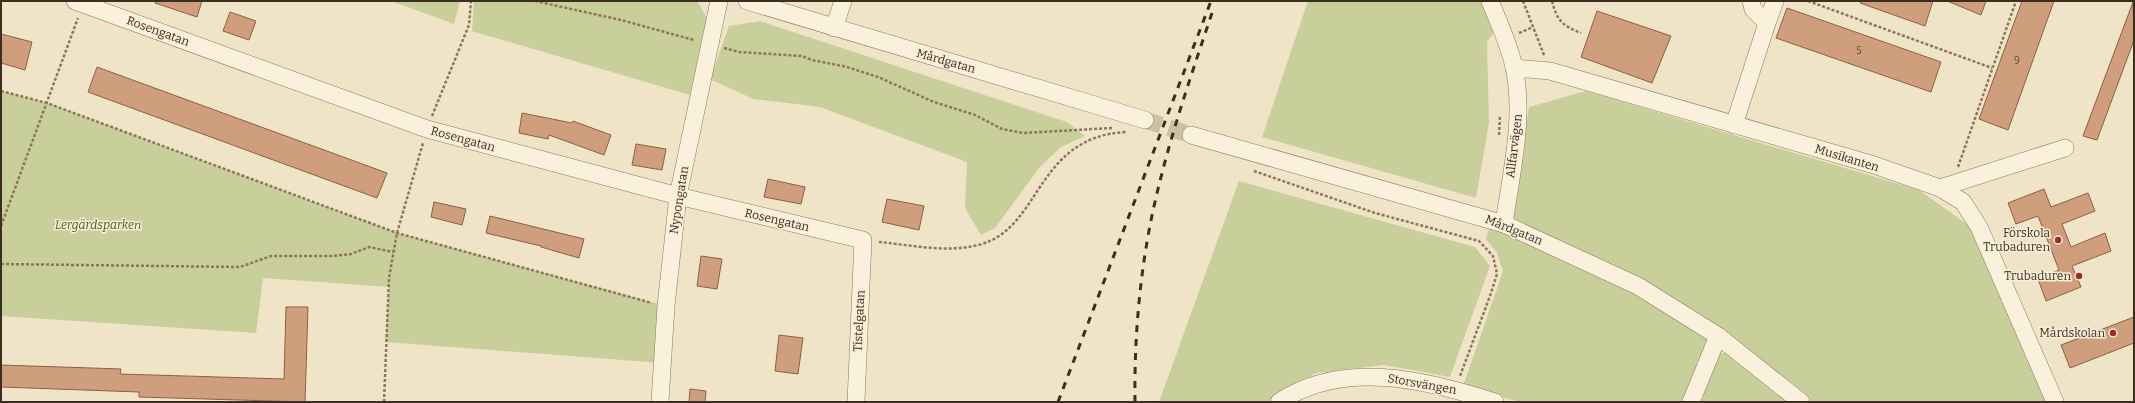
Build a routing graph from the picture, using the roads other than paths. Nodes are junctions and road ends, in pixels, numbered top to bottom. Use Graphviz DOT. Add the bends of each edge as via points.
graph roads {
  1 [pos="719,1"];
  2 [pos="747,1"];
  3 [pos="843,1"];
  4 [pos="1490,1"];
  5 [pos="1751,1"];
  6 [pos="1776,1"];
  7 [pos="79,3"];
  8 [pos="1767,23"];
  9 [pos="834,28"];
  10 [pos="1514,68"];
  11 [pos="1145,120"];
  12 [pos="1734,125"];
  13 [pos="1191,135"];
  14 [pos="2065,148"];
  15 [pos="1946,186"];
  16 [pos="678,196"];
  17 [pos="1504,224"];
  18 [pos="863,240"];
  19 [pos="1718,336"];
  20 [pos="660,402"];
  21 [pos="856,402"];
  22 [pos="1279,402"];
  23 [pos="1495,402"];
  24 [pos="1690,402"];
  25 [pos="1801,402"];
  26 [pos="2056,402"];
  1 -- 16 [label="street, Nypongatan"];
  2 -- 9 [label="street, Mårdgatan"];
  3 -- 9 [label="street"];
  4 -- 10 [label="street, Allfarvägen" via="1506,39"];
  5 -- 8 [label="street" via="1753,9"];
  6 -- 8 [label="street"];
  7 -- 16 [label="street, Rosengatan" via="427,129"];
  8 -- 12 [label="street"];
  9 -- 11 [label="street, Mårdgatan"];
  10 -- 12 [label="street, Musikanten" via="1550,71"];
  10 -- 17 [label="street, Allfarvägen" via="1519,116"];
  12 -- 15 [label="street, Musikanten"];
  13 -- 17 [label="street, Mårdgatan"];
  14 -- 15 [label="street"];
  15 -- 26 [label="street, Musikanten" via="1963,202 1979,227"];
  16 -- 18 [label="street, Rosengatan"];
  16 -- 20 [label="street, Nypongatan" via="666,306"];
  17 -- 19 [label="street, Mårdgatan" via="1638,286"];
  18 -- 21 [label="street, Tistelgatan"];
  19 -- 24 [label="street"];
  19 -- 25 [label="street, Mårdgatan"];
  22 -- 23 [label="street, Storsvängen" via="1322,382 1383,376 1454,389"];
}
